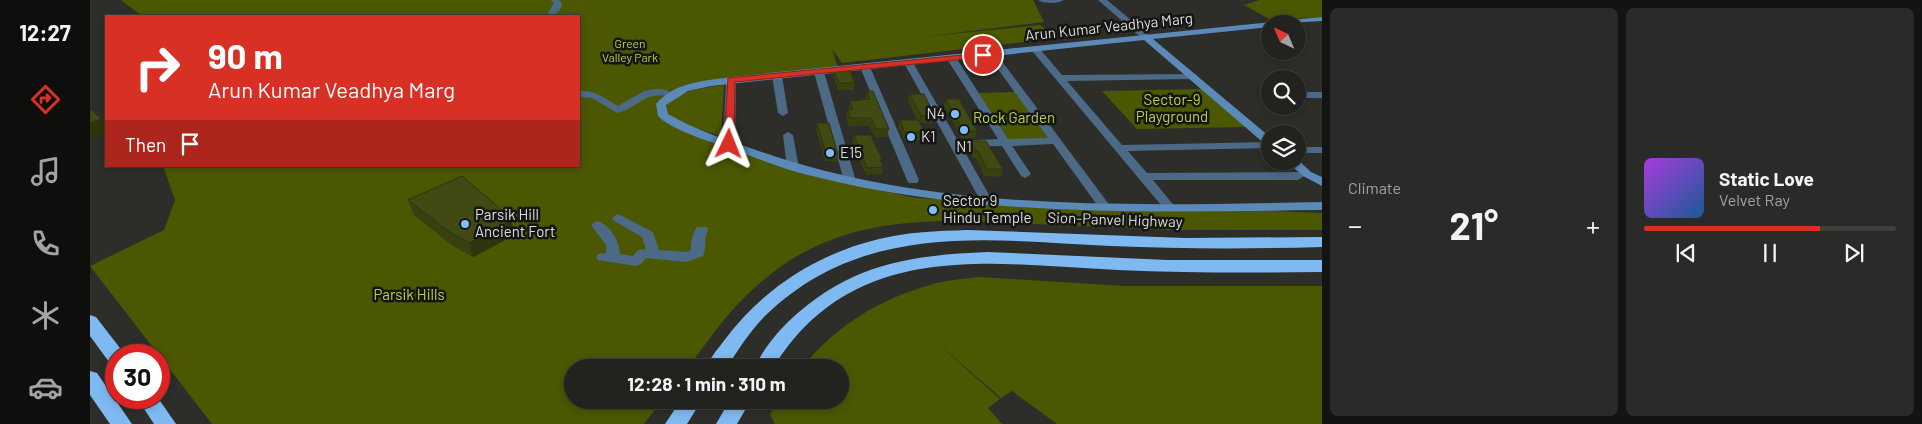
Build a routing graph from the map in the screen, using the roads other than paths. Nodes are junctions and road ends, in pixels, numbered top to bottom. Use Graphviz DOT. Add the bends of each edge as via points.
graph roads {
  1 [pos="555,0"];
  2 [pos="1042,0"];
  3 [pos="1060,0"];
  4 [pos="1102,0"];
  5 [pos="551,15"];
  6 [pos="1322,19"];
  7 [pos="1147,38"];
  8 [pos="1036,50"];
  9 [pos="992,54"];
  10 [pos="952,58"];
  11 [pos="909,63"];
  12 [pos="865,68"];
  13 [pos="819,72"];
  14 [pos="777,76"];
  15 [pos="1192,76"];
  16 [pos="1060,78"];
  17 [pos="731,80"];
  18 [pos="580,94"];
  19 [pos="672,94"];
  20 [pos="1306,95"];
  21 [pos="1322,95"];
  22 [pos="783,113"];
  23 [pos="788,135"];
  24 [pos="1261,136"];
  25 [pos="1057,141"];
  26 [pos="1006,143"];
  27 [pos="729,144"];
  28 [pos="954,144"];
  29 [pos="1261,144"];
  30 [pos="1120,148"];
  31 [pos="1306,150"];
  32 [pos="1322,150"];
  33 [pos="793,168"];
  34 [pos="1302,170"];
  35 [pos="1025,174"];
  36 [pos="1298,176"];
  37 [pos="1144,177"];
  38 [pos="913,180"];
  39 [pos="850,181"];
  40 [pos="1322,182"];
  41 [pos="987,202"];
  42 [pos="1104,206"];
  43 [pos="1322,206"];
  44 [pos="1170,208"];
  45 [pos="618,218"];
  46 [pos="597,225"];
  47 [pos="702,230"];
  48 [pos="1322,242"];
  49 [pos="654,254"];
  50 [pos="1322,266"];
  51 [pos="90,322"];
  52 [pos="106,344"];
  53 [pos="721,359"];
  54 [pos="769,359"];
  55 [pos="90,379"];
  56 [pos="154,409"];
  57 [pos="685,409"];
  58 [pos="736,409"];
  59 [pos="122,424"];
  60 [pos="166,424"];
  61 [pos="674,424"];
  62 [pos="726,424"];
  1 -- 5 [label="street" via="557,8"];
  2 -- 3 [label="street"];
  4 -- 7 [label="street"];
  6 -- 7 [label="street, Arun Kumar Veadhya Marg"];
  7 -- 8 [label="street, Arun Kumar Veadhya Marg"];
  7 -- 15 [label="street"];
  8 -- 9 [label="street, Arun Kumar Veadhya Marg"];
  8 -- 16 [label="street"];
  9 -- 10 [label="street, Arun Kumar Veadhya Marg"];
  9 -- 25 [label="street"];
  10 -- 11 [label="street, Arun Kumar Veadhya Marg"];
  10 -- 26 [label="street"];
  11 -- 12 [label="street, Arun Kumar Veadhya Marg"];
  11 -- 28 [label="street"];
  12 -- 13 [label="street, Arun Kumar Veadhya Marg"];
  12 -- 38 [label="street"];
  13 -- 14 [label="street, Arun Kumar Veadhya Marg"];
  13 -- 39 [label="street"];
  14 -- 17 [label="street, Arun Kumar Veadhya Marg"];
  14 -- 22 [label="street"];
  15 -- 16 [label="street"];
  15 -- 24 [label="street"];
  16 -- 30 [label="street"];
  17 -- 19 [label="street, Arun Kumar Veadhya Marg" via="698,85"];
  17 -- 27 [label="street"];
  18 -- 19 [label="street" via="598,97 617,110 644,94"];
  19 -- 27 [label="street" via="661,104 663,116"];
  20 -- 21 [label="street"];
  23 -- 33 [label="street"];
  25 -- 26 [label="street"];
  25 -- 42 [label="street"];
  26 -- 28 [label="street"];
  26 -- 35 [label="street"];
  27 -- 33 [label="street"];
  28 -- 41 [label="street"];
  29 -- 30 [label="street"];
  30 -- 37 [label="street"];
  31 -- 32 [label="street"];
  33 -- 39 [label="street"];
  34 -- 40 [label="street"];
  36 -- 37 [label="street"];
  37 -- 44 [label="street"];
  39 -- 41 [label="street"];
  41 -- 42 [label="street"];
  42 -- 44 [label="street"];
  43 -- 44 [label="street"];
  45 -- 49 [label="street" via="648,235"];
  46 -- 49 [label="street" via="613,244 608,258 636,261 643,253"];
  47 -- 49 [label="street" via="698,236 698,253 686,257"];
  48 -- 53 [label="highway, Sion-Panvel Highway" via="1177,242 964,234 912,237 841,256 819,266 761,309"];
  50 -- 54 [label="highway" via="1119,264 973,257 927,260 870,276 825,299 792,327"];
  51 -- 52 [label="highway"];
  55 -- 59 [label="highway"];
  56 -- 60 [label="highway"];
  57 -- 61 [label="highway"];
  58 -- 62 [label="highway"];
}
